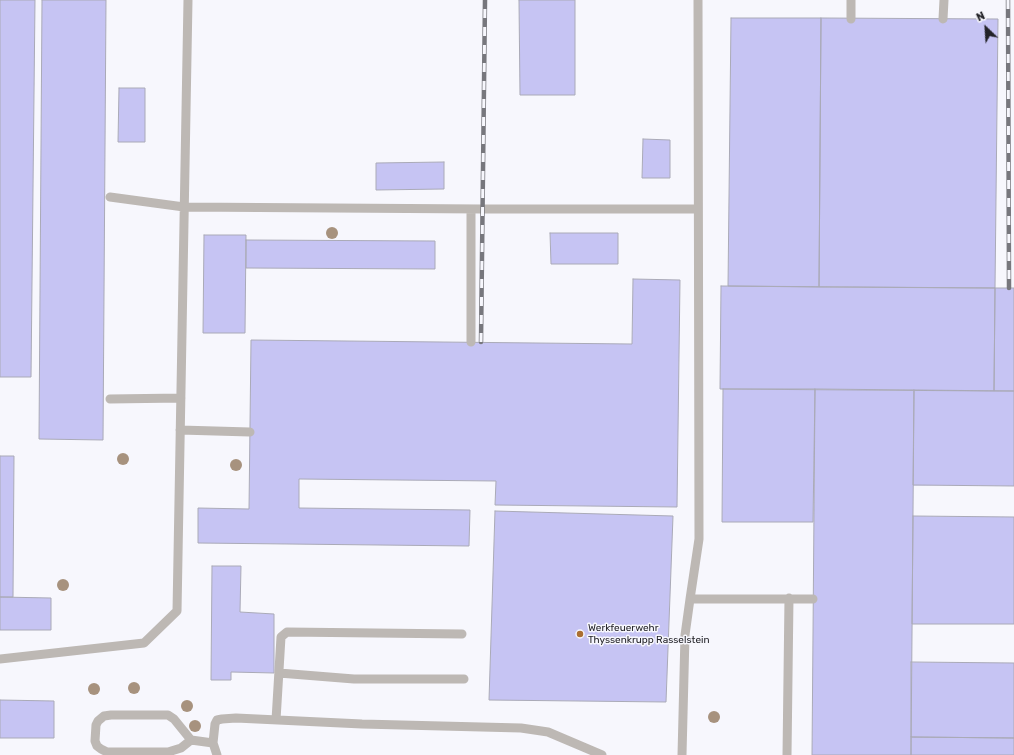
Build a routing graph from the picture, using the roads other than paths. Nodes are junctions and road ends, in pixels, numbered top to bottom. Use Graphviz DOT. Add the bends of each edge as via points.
graph roads {
  1 [pos="188,0"];
  2 [pos="698,0"];
  3 [pos="851,0"];
  4 [pos="944,0"];
  5 [pos="851,18"];
  6 [pos="943,19"];
  7 [pos="110,197"];
  8 [pos="184,206"];
  9 [pos="471,209"];
  10 [pos="698,209"];
  11 [pos="471,342"];
  12 [pos="181,398"];
  13 [pos="110,399"];
  14 [pos="180,430"];
  15 [pos="250,432"];
  16 [pos="789,598"];
  17 [pos="690,599"];
  18 [pos="813,599"];
  19 [pos="462,634"];
  20 [pos="0,659"];
  21 [pos="279,673"];
  22 [pos="464,679"];
  23 [pos="276,720"];
  24 [pos="191,740"];
  25 [pos="213,743"];
  26 [pos="218,755"];
  27 [pos="602,755"];
  28 [pos="682,755"];
  29 [pos="788,755"];
  1 -- 8 [label="lane"];
  2 -- 10 [label="lane"];
  3 -- 5 [label="lane"];
  4 -- 6 [label="lane"];
  7 -- 8 [label="lane"];
  8 -- 9 [label="lane"];
  8 -- 12 [label="lane"];
  9 -- 10 [label="lane"];
  9 -- 11 [label="lane"];
  10 -- 17 [label="lane" via="699,539"];
  12 -- 13 [label="lane"];
  12 -- 14 [label="lane"];
  14 -- 15 [label="lane"];
  14 -- 20 [label="lane" via="177,611 144,642"];
  16 -- 17 [label="lane"];
  16 -- 18 [label="lane"];
  16 -- 29 [label="lane"];
  17 -- 28 [label="lane" via="685,635"];
  19 -- 21 [label="lane" via="288,632 281,637"];
  21 -- 22 [label="lane" via="354,679"];
  21 -- 23 [label="lane"];
  23 -- 25 [label="lane" via="217,720"];
  23 -- 27 [label="lane" via="521,728 548,732"];
  24 -- 24 [label="lane" via="181,748 168,752 107,752 97,746 96,725 104,716 111,715 168,715"];
  24 -- 25 [label="lane"];
  25 -- 26 [label="lane"];
}
